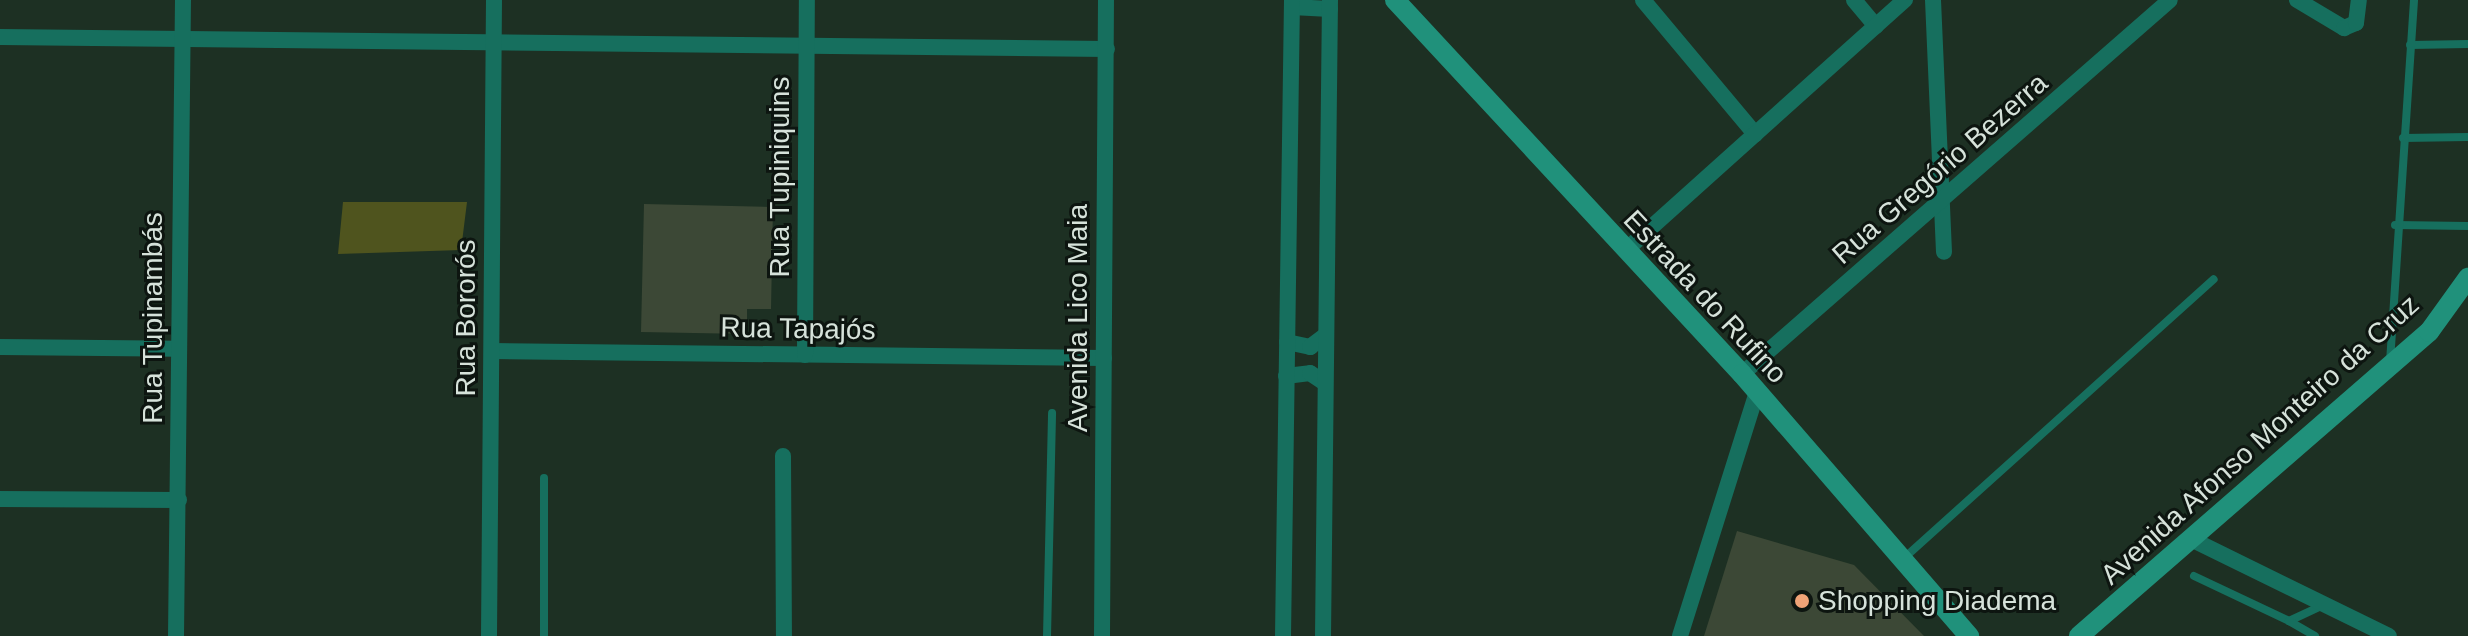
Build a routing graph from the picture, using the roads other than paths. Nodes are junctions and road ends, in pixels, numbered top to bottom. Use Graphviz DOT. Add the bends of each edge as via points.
graph roads {
  1 [pos="183,0"];
  2 [pos="494,0"];
  3 [pos="807,0"];
  4 [pos="1106,0"];
  5 [pos="1395,0"];
  6 [pos="1643,0"];
  7 [pos="1854,0"];
  8 [pos="1905,0"];
  9 [pos="1933,0"];
  10 [pos="2170,0"];
  11 [pos="2297,0"];
  12 [pos="2359,0"];
  13 [pos="2414,0"];
  14 [pos="1292,4"];
  15 [pos="1330,4"];
  16 [pos="1876,26"];
  17 [pos="0,37"];
  18 [pos="183,39"];
  19 [pos="494,44"];
  20 [pos="2468,44"];
  21 [pos="2410,45"];
  22 [pos="806,46"];
  23 [pos="1107,49"];
  24 [pos="1755,134"];
  25 [pos="2468,137"];
  26 [pos="2403,138"];
  27 [pos="1942,203"];
  28 [pos="2395,225"];
  29 [pos="2468,226"];
  30 [pos="1626,250"];
  31 [pos="1944,252"];
  32 [pos="2468,278"];
  33 [pos="2214,279"];
  34 [pos="1326,335"];
  35 [pos="1287,342"];
  36 [pos="0,347"];
  37 [pos="178,349"];
  38 [pos="492,351"];
  39 [pos="805,355"];
  40 [pos="1104,358"];
  41 [pos="2390,367"];
  42 [pos="1742,374"];
  43 [pos="1286,376"];
  44 [pos="1325,383"];
  45 [pos="1757,392"];
  46 [pos="1052,413"];
  47 [pos="783,456"];
  48 [pos="544,478"];
  49 [pos="0,499"];
  50 [pos="179,500"];
  51 [pos="2193,540"];
  52 [pos="1902,559"];
  53 [pos="2194,576"];
  54 [pos="2326,603"];
  55 [pos="2289,621"];
  56 [pos="176,636"];
  57 [pos="489,636"];
  58 [pos="544,636"];
  59 [pos="784,636"];
  60 [pos="1047,636"];
  61 [pos="1102,636"];
  62 [pos="1283,636"];
  63 [pos="1323,636"];
  64 [pos="1680,636"];
  65 [pos="1969,636"];
  66 [pos="2079,636"];
  67 [pos="2315,636"];
  68 [pos="2389,636"];
  1 -- 18 [label="street, Rua Tupinambás"];
  2 -- 19 [label="street, Rua Bororós"];
  3 -- 22 [label="street, Rua Tupiniquins"];
  4 -- 23 [label="street, Avenida Lico Maia"];
  5 -- 30 [label="street, Estrada do Rufino"];
  6 -- 24 [label="street"];
  7 -- 16 [label="street"];
  8 -- 16 [label="street"];
  9 -- 27 [label="street"];
  10 -- 27 [label="street, Rua Gregório Bezerra"];
  11 -- 12 [label="street" via="2344,28 2356,23"];
  13 -- 21 [label="lane"];
  14 -- 15 [label="street"];
  14 -- 35 [label="street"];
  15 -- 34 [label="street"];
  16 -- 24 [label="street"];
  17 -- 18 [label="street"];
  18 -- 19 [label="street"];
  18 -- 37 [label="street, Rua Tupinambás"];
  19 -- 22 [label="street"];
  19 -- 38 [label="street, Rua Bororós"];
  20 -- 21 [label="lane"];
  21 -- 26 [label="lane"];
  22 -- 23 [label="street"];
  22 -- 39 [label="street, Rua Tupiniquins"];
  23 -- 40 [label="street, Avenida Lico Maia"];
  24 -- 30 [label="street"];
  25 -- 26 [label="lane"];
  26 -- 28 [label="lane"];
  27 -- 31 [label="street"];
  27 -- 42 [label="street, Rua Gregório Bezerra"];
  28 -- 29 [label="lane"];
  28 -- 41 [label="lane"];
  30 -- 42 [label="street, Estrada do Rufino"];
  32 -- 41 [label="street, Avenida Afonso Monteiro da Cruz" via="2429,332"];
  33 -- 52 [label="lane"];
  34 -- 35 [label="street" via="1310,347"];
  34 -- 44 [label="street"];
  35 -- 43 [label="street"];
  36 -- 37 [label="street"];
  37 -- 50 [label="street, Rua Tupinambás"];
  38 -- 39 [label="street, Rua Tapajós"];
  38 -- 57 [label="street, Rua Bororós"];
  39 -- 40 [label="street, Rua Tapajós"];
  40 -- 61 [label="street, Avenida Lico Maia"];
  41 -- 51 [label="street, Avenida Afonso Monteiro da Cruz"];
  42 -- 45 [label="street, Estrada do Rufino"];
  43 -- 44 [label="street" via="1310,373"];
  43 -- 62 [label="street"];
  44 -- 63 [label="street"];
  45 -- 52 [label="street, Estrada do Rufino"];
  45 -- 64 [label="street"];
  46 -- 60 [label="lane"];
  47 -- 59 [label="street"];
  48 -- 58 [label="lane"];
  49 -- 50 [label="street"];
  50 -- 56 [label="street, Rua Tupinambás"];
  51 -- 54 [label="street"];
  51 -- 66 [label="street, Avenida Afonso Monteiro da Cruz"];
  52 -- 65 [label="street, Estrada do Rufino"];
  53 -- 55 [label="lane"];
  54 -- 55 [label="lane"];
  54 -- 68 [label="street"];
  55 -- 67 [label="lane"];
}
